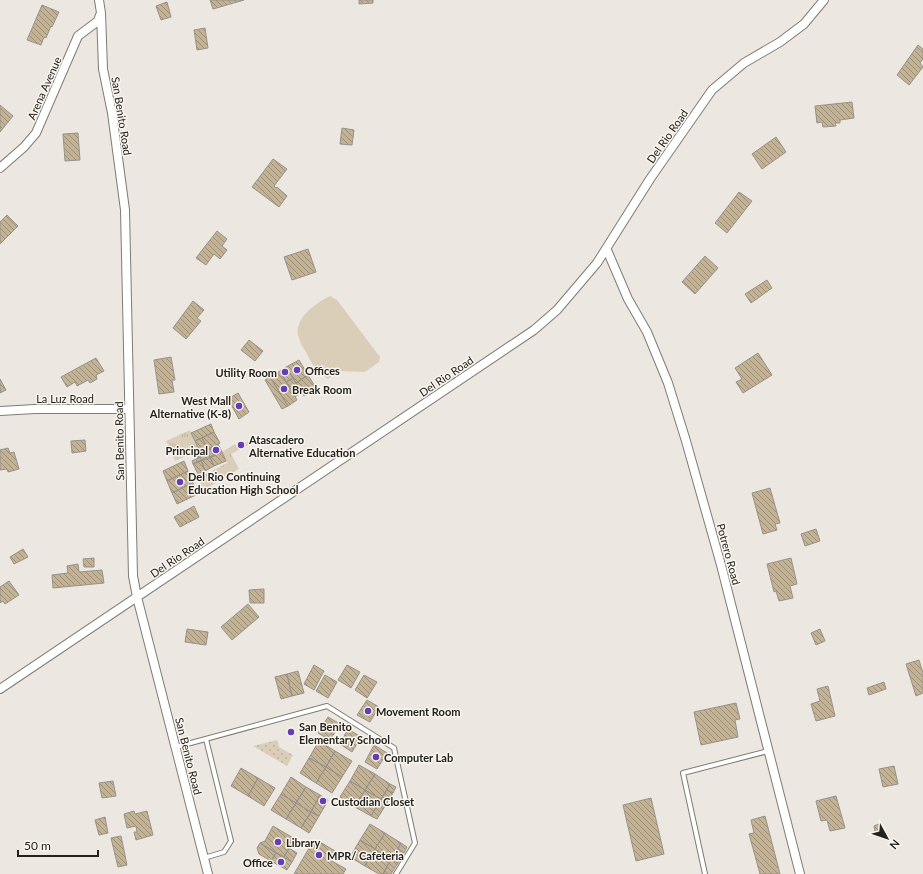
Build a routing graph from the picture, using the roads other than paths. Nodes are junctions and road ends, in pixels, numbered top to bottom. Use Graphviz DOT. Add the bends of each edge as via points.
graph roads {
  1 [pos="98,0"];
  2 [pos="824,0"];
  3 [pos="101,13"];
  4 [pos="0,168"];
  5 [pos="607,250"];
  6 [pos="129,409"];
  7 [pos="0,411"];
  8 [pos="137,597"];
  9 [pos="0,689"];
  10 [pos="206,739"];
  11 [pos="175,748"];
  12 [pos="768,751"];
  13 [pos="204,858"];
  14 [pos="208,874"];
  15 [pos="396,874"];
  16 [pos="705,874"];
  17 [pos="800,874"];
  1 -- 3 [label="street, San Benito Road"];
  2 -- 5 [label="street, Del Rio Road" via="804,24 780,42 744,63 712,90 650,179"];
  3 -- 4 [label="street, Arena Avenue" via="98,21 78,36 36,133"];
  3 -- 6 [label="street, San Benito Road" via="103,69 125,210"];
  5 -- 8 [label="street, Del Rio Road" via="570,296 534,330"];
  5 -- 12 [label="street, Potrero Road" via="668,382 721,565"];
  6 -- 7 [label="street, La Luz Road"];
  6 -- 8 [label="street, San Benito Road" via="133,576"];
  8 -- 9 [label="street, Del Rio Road"];
  8 -- 11 [label="street, San Benito Road"];
  10 -- 11 [label="lane"];
  10 -- 13 [label="lane" via="231,841 224,852"];
  10 -- 15 [label="lane" via="328,706 394,748 415,843"];
  11 -- 13 [label="street, San Benito Road"];
  12 -- 16 [label="lane" via="683,773"];
  12 -- 17 [label="street, Potrero Road"];
  13 -- 14 [label="street, San Benito Road"];
}
